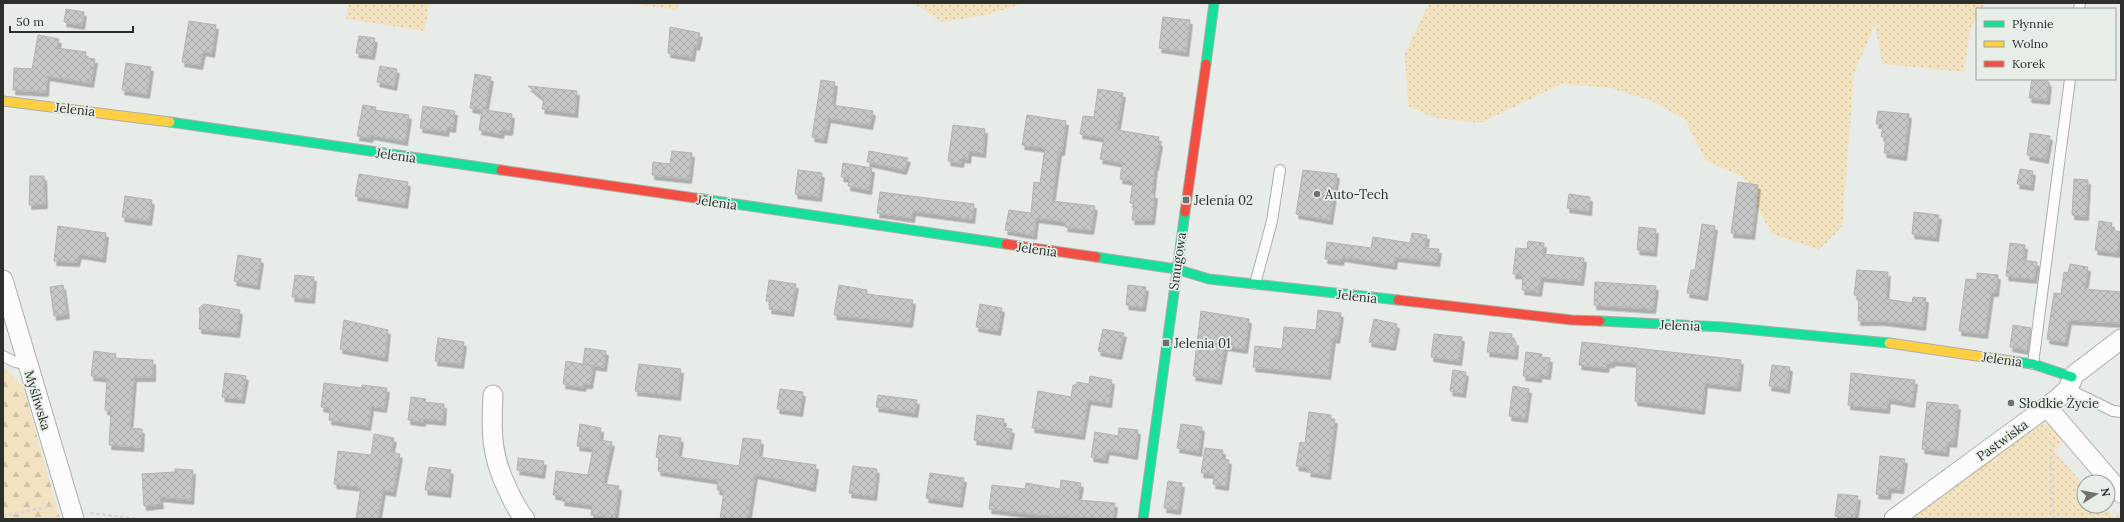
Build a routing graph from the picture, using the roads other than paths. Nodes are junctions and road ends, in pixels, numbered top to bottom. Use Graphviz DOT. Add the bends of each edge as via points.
graph roads {
  1 [pos="1214,3"];
  2 [pos="2070,80"];
  3 [pos="3,101"];
  4 [pos="1280,170"];
  5 [pos="1176,269"];
  6 [pos="3,280"];
  7 [pos="1255,284"];
  8 [pos="2121,340"];
  9 [pos="3,356"];
  10 [pos="2033,364"];
  11 [pos="28,365"];
  12 [pos="2070,383"];
  13 [pos="493,395"];
  14 [pos="2047,407"];
  15 [pos="2121,412"];
  16 [pos="2121,494"];
  17 [pos="71,511"];
  18 [pos="525,519"];
  19 [pos="1143,519"];
  20 [pos="1894,519"];
  1 -- 5 [label="street, Smugowa"];
  2 -- 10 [label="lane"];
  3 -- 5 [label="street, Jelenia" via="112,113"];
  4 -- 7 [label="lane" via="1272,221"];
  5 -- 7 [label="street, Jelenia" via="1208,279"];
  5 -- 19 [label="street, Smugowa"];
  6 -- 11 [label="street, Myśliwska"];
  7 -- 10 [label="street, Jelenia" via="1572,320 1723,326 1876,341"];
  8 -- 12 [label="street, Pastwiska"];
  9 -- 11 [label="lane"];
  10 -- 12 [label="street, Jelenia"];
  11 -- 17 [label="street, Myśliwska"];
  12 -- 14 [label="street, Pastwiska"];
  12 -- 15 [label="lane" via="2113,411"];
  13 -- 18 [label="street" via="491,430 497,469 518,511"];
  14 -- 16 [label="street"];
  14 -- 20 [label="street, Pastwiska"];
}
